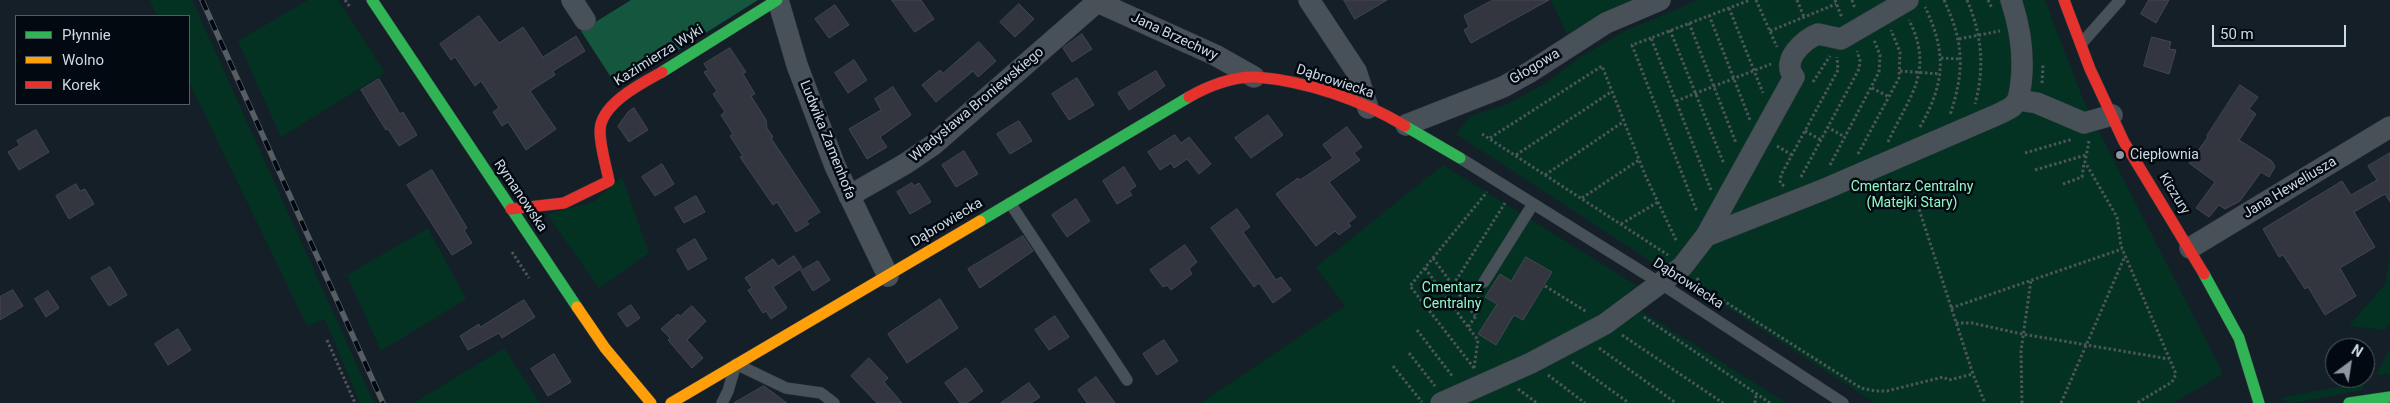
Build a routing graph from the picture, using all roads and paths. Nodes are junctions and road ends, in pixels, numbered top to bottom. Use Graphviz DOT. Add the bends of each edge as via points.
graph roads {
  1 [pos="372,0"];
  2 [pos="572,0"];
  3 [pos="778,0"];
  4 [pos="1309,0"];
  5 [pos="1660,0"];
  6 [pos="1750,0"];
  7 [pos="1756,0"];
  8 [pos="1797,0"];
  9 [pos="1922,0"];
  10 [pos="1944,0"];
  11 [pos="1967,0"];
  12 [pos="1988,0"];
  13 [pos="2011,0"];
  14 [pos="2064,0"];
  15 [pos="2120,0"];
  16 [pos="1096,1"];
  17 [pos="1729,8"];
  18 [pos="1994,14"];
  19 [pos="1882,15"];
  20 [pos="1709,16"];
  21 [pos="1804,17"];
  22 [pos="586,20"];
  23 [pos="1689,23"];
  24 [pos="1998,26"];
  25 [pos="2009,29"];
  26 [pos="1670,30"];
  27 [pos="1979,35"];
  28 [pos="2000,37"];
  29 [pos="1651,38"];
  30 [pos="1959,39"];
  31 [pos="2081,45"];
  32 [pos="1833,52"];
  33 [pos="1941,58"];
  34 [pos="1962,58"];
  35 [pos="1786,61"];
  36 [pos="1754,70"];
  37 [pos="1900,70"];
  38 [pos="1920,72"];
  39 [pos="1940,74"];
  40 [pos="1254,77"];
  41 [pos="1734,78"];
  42 [pos="1714,86"];
  43 [pos="1872,88"];
  44 [pos="1611,92"];
  45 [pos="1695,93"];
  46 [pos="1889,97"];
  47 [pos="2018,100"];
  48 [pos="1676,101"];
  49 [pos="1368,108"];
  50 [pos="1771,115"];
  51 [pos="2112,115"];
  52 [pos="1623,122"];
  53 [pos="1980,122"];
  54 [pos="1406,126"];
  55 [pos="1828,127"];
  56 [pos="2390,128"];
  57 [pos="2086,129"];
  58 [pos="1805,131"];
  59 [pos="1956,132"];
  60 [pos="1482,134"];
  61 [pos="1845,137"];
  62 [pos="1490,138"];
  63 [pos="1758,140"];
  64 [pos="1821,140"];
  65 [pos="1920,148"];
  66 [pos="2025,154"];
  67 [pos="2086,154"];
  68 [pos="1516,156"];
  69 [pos="1857,156"];
  70 [pos="1460,158"];
  71 [pos="1638,160"];
  72 [pos="1894,160"];
  73 [pos="2084,162"];
  74 [pos="1744,165"];
  75 [pos="2035,170"];
  76 [pos="1545,175"];
  77 [pos="1797,184"];
  78 [pos="2063,184"];
  79 [pos="1834,186"];
  80 [pos="1733,188"];
  81 [pos="1489,189"];
  82 [pos="1789,189"];
  83 [pos="848,196"];
  84 [pos="1582,198"];
  85 [pos="1507,200"];
  86 [pos="1916,200"];
  87 [pos="1658,202"];
  88 [pos="1010,203"];
  89 [pos="1533,204"];
  90 [pos="511,209"];
  91 [pos="1720,213"];
  92 [pos="1620,224"];
  93 [pos="1706,236"];
  94 [pos="2190,248"];
  95 [pos="2122,249"];
  96 [pos="2126,255"];
  97 [pos="1433,258"];
  98 [pos="1685,263"];
  99 [pos="1425,268"];
  100 [pos="888,276"];
  101 [pos="2031,280"];
  102 [pos="1484,282"];
  103 [pos="1660,284"];
  104 [pos="1453,285"];
  105 [pos="1545,286"];
  106 [pos="1630,306"];
  107 [pos="1951,308"];
  108 [pos="1476,316"];
  109 [pos="1956,323"];
  110 [pos="1605,324"];
  111 [pos="1468,327"];
  112 [pos="1417,330"];
  113 [pos="2022,334"];
  114 [pos="1583,335"];
  115 [pos="327,340"];
  116 [pos="2085,345"];
  117 [pos="1555,350"];
  118 [pos="1409,353"];
  119 [pos="2169,359"];
  120 [pos="1531,363"];
  121 [pos="736,364"];
  122 [pos="1393,366"];
  123 [pos="1973,374"];
  124 [pos="1480,376"];
  125 [pos="1127,380"];
  126 [pos="1756,394"];
  127 [pos="2390,397"];
  128 [pos="1450,399"];
  129 [pos="354,403"];
  130 [pos="651,403"];
  131 [pos="671,403"];
  132 [pos="722,403"];
  133 [pos="834,403"];
  134 [pos="1423,403"];
  135 [pos="1585,403"];
  136 [pos="1629,403"];
  137 [pos="1676,403"];
  138 [pos="1723,403"];
  139 [pos="1756,403"];
  140 [pos="1770,403"];
  141 [pos="1843,403"];
  142 [pos="1985,403"];
  143 [pos="2022,403"];
  144 [pos="2061,403"];
  145 [pos="2137,403"];
  146 [pos="2259,403"];
  147 [pos="2349,403"];
  1 -- 90 [label="street, Rymanowska"];
  2 -- 22 [label="street"];
  3 -- 83 [label="street, Ludwika Zamenhofa" via="797,65"];
  3 -- 90 [label="street, Kazimierza Wyki" via="618,99 600,130 610,181 564,203"];
  4 -- 49 [label="street" via="1356,71"];
  5 -- 54 [label="street, Głogowa" via="1606,23 1503,87"];
  6 -- 17 [label="path"];
  7 -- 35 [label="path"];
  8 -- 21 [label="path"];
  9 -- 33 [label="path" via="1938,38"];
  10 -- 30 [label="path"];
  11 -- 27 [label="path"];
  12 -- 18 [label="path"];
  13 -- 25 [label="street"];
  14 -- 31 [label="street, Kiczury"];
  15 -- 31 [label="lane"];
  16 -- 40 [label="street, Jana Brzechwy" via="1215,55"];
  16 -- 83 [label="street, Władysława Broniewskiego" via="933,145"];
  17 -- 20 [label="path"];
  17 -- 36 [label="path"];
  19 -- 35 [label="street" via="1841,38 1812,36"];
  19 -- 37 [label="path" via="1899,46"];
  19 -- 38 [label="path" via="1918,40"];
  19 -- 43 [label="path" via="1879,72"];
  19 -- 55 [label="path"];
  20 -- 23 [label="path"];
  20 -- 41 [label="path"];
  23 -- 26 [label="path"];
  23 -- 42 [label="path"];
  24 -- 25 [label="path"];
  25 -- 27 [label="path"];
  25 -- 28 [label="path"];
  25 -- 47 [label="street" via="2023,70"];
  26 -- 29 [label="path"];
  26 -- 45 [label="path"];
  27 -- 30 [label="path"];
  27 -- 53 [label="path" via="1981,72 1975,108"];
  29 -- 48 [label="path"];
  29 -- 93 [label="path" via="1632,45"];
  30 -- 34 [label="path"];
  31 -- 51 [label="street, Kiczury"];
  32 -- 58 [label="path" via="1839,61 1838,70"];
  33 -- 34 [label="path"];
  33 -- 39 [label="path"];
  34 -- 59 [label="path" via="1960,80 1949,116"];
  35 -- 36 [label="path"];
  35 -- 50 [label="street" via="1794,77"];
  36 -- 41 [label="path"];
  36 -- 50 [label="path"];
  37 -- 38 [label="path"];
  37 -- 46 [label="path"];
  38 -- 39 [label="path"];
  38 -- 72 [label="path" via="1913,96 1889,140"];
  39 -- 65 [label="path" via="1935,95 1918,134"];
  40 -- 49 [label="street, Dąbrowiecka" via="1302,85"];
  40 -- 88 [label="street, Dąbrowiecka" via="1203,89"];
  41 -- 42 [label="path"];
  41 -- 63 [label="path"];
  42 -- 45 [label="path"];
  42 -- 74 [label="path"];
  43 -- 46 [label="path"];
  43 -- 61 [label="path"];
  44 -- 52 [label="path"];
  44 -- 62 [label="path" via="1602,66"];
  44 -- 68 [label="path"];
  45 -- 48 [label="path"];
  45 -- 80 [label="path"];
  46 -- 69 [label="path"];
  47 -- 53 [label="street" via="2012,107"];
  47 -- 57 [label="street" via="2037,103"];
  48 -- 91 [label="path"];
  49 -- 54 [label="street, Dąbrowiecka"];
  50 -- 63 [label="street"];
  51 -- 57 [label="street"];
  51 -- 94 [label="street, Kiczury" via="2124,142"];
  52 -- 71 [label="path"];
  52 -- 76 [label="path"];
  53 -- 59 [label="street"];
  54 -- 70 [label="street, Dąbrowiecka"];
  55 -- 61 [label="path"];
  55 -- 64 [label="path"];
  56 -- 94 [label="street, Jana Heweliusza"];
  57 -- 66 [label="path"];
  57 -- 67 [label="path" via="2089,139"];
  58 -- 64 [label="path"];
  58 -- 82 [label="path" via="1780,177 1780,183"];
  59 -- 65 [label="street"];
  60 -- 62 [label="path"];
  61 -- 79 [label="path" via="1828,169"];
  62 -- 68 [label="path"];
  63 -- 74 [label="street"];
  64 -- 77 [label="path"];
  65 -- 72 [label="street"];
  67 -- 73 [label="path"];
  67 -- 75 [label="path"];
  68 -- 76 [label="path"];
  70 -- 89 [label="lane, Dąbrowiecka"];
  71 -- 84 [label="path"];
  71 -- 87 [label="path"];
  72 -- 79 [label="street"];
  73 -- 78 [label="path" via="2082,177"];
  73 -- 95 [label="path" via="2117,217"];
  74 -- 80 [label="street"];
  76 -- 84 [label="path"];
  79 -- 93 [label="street"];
  80 -- 91 [label="street"];
  81 -- 97 [label="path"];
  83 -- 100 [label="street, Ludwika Zamenhofa"];
  84 -- 92 [label="path"];
  85 -- 104 [label="path"];
  86 -- 107 [label="path"];
  87 -- 92 [label="path"];
  87 -- 98 [label="path"];
  88 -- 100 [label="street, Dąbrowiecka"];
  88 -- 125 [label="lane"];
  89 -- 102 [label="lane"];
  89 -- 103 [label="lane, Dąbrowiecka"];
  90 -- 130 [label="street, Rymanowska" via="605,348"];
  91 -- 93 [label="street"];
  92 -- 98 [label="path"];
  93 -- 98 [label="street"];
  94 -- 146 [label="street, Kiczury" via="2239,338"];
  95 -- 96 [label="path"];
  95 -- 101 [label="path"];
  96 -- 116 [label="path"];
  96 -- 119 [label="path"];
  97 -- 99 [label="path"];
  97 -- 104 [label="path"];
  98 -- 103 [label="street"];
  98 -- 123 [label="path" via="1706,292 1861,388 1887,391 1943,377 1949,380"];
  99 -- 111 [label="path"];
  99 -- 124 [label="path" via="1410,286"];
  100 -- 121 [label="street, Dąbrowiecka"];
  101 -- 107 [label="path"];
  101 -- 113 [label="path"];
  102 -- 108 [label="path"];
  103 -- 106 [label="street"];
  103 -- 141 [label="lane, Dąbrowiecka"];
  104 -- 108 [label="path"];
  105 -- 110 [label="path"];
  106 -- 110 [label="street"];
  106 -- 126 [label="path"];
  107 -- 109 [label="path"];
  108 -- 111 [label="path"];
  109 -- 113 [label="path"];
  109 -- 123 [label="path"];
  110 -- 114 [label="street"];
  110 -- 138 [label="path"];
  111 -- 124 [label="path" via="1478,340"];
  112 -- 128 [label="path"];
  113 -- 116 [label="path"];
  113 -- 143 [label="path"];
  114 -- 117 [label="street"];
  114 -- 137 [label="path"];
  115 -- 129 [label="path"];
  116 -- 119 [label="path"];
  116 -- 144 [label="path"];
  117 -- 120 [label="street"];
  117 -- 136 [label="path"];
  118 -- 128 [label="path"];
  119 -- 145 [label="path" via="2176,374 2174,380"];
  120 -- 124 [label="street"];
  120 -- 135 [label="path"];
  121 -- 131 [label="street, Dąbrowiecka"];
  121 -- 132 [label="lane"];
  121 -- 133 [label="lane" via="786,388 821,393"];
  122 -- 134 [label="path"];
  123 -- 142 [label="path"];
  124 -- 128 [label="street"];
  126 -- 139 [label="path"];
  126 -- 140 [label="path"];
  127 -- 147 [label="street"];
}
